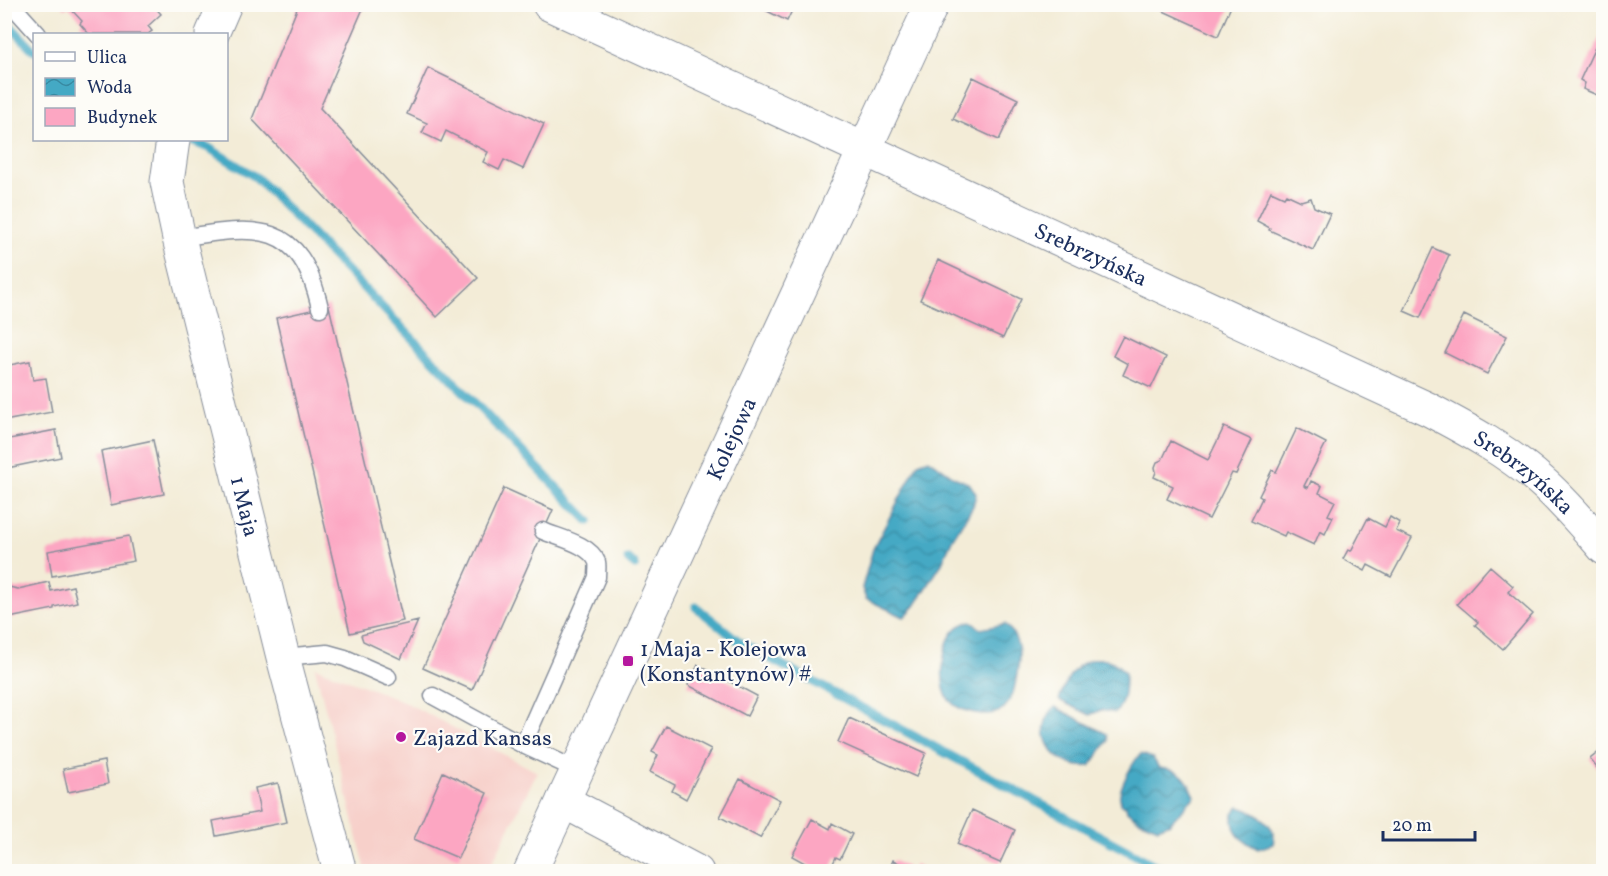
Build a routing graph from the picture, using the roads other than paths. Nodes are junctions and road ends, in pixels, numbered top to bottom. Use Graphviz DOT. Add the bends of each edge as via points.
graph roads {
  1 [pos="11,4"];
  2 [pos="225,4"];
  3 [pos="549,4"];
  4 [pos="932,4"];
  5 [pos="37,33"];
  6 [pos="212,33"];
  7 [pos="173,141"];
  8 [pos="865,150"];
  9 [pos="179,238"];
  10 [pos="320,308"];
  11 [pos="543,531"];
  12 [pos="1604,548"];
  13 [pos="283,657"];
  14 [pos="388,677"];
  15 [pos="433,696"];
  16 [pos="523,745"];
  17 [pos="577,771"];
  18 [pos="563,801"];
  19 [pos="340,872"];
  20 [pos="530,872"];
  21 [pos="697,872"];
  1 -- 5 [label="lane"];
  2 -- 6 [label="street"];
  3 -- 8 [label="street, Srebrzyńska"];
  4 -- 8 [label="street, Kolejowa"];
  7 -- 9 [label="street, 1 Maja" via="167,182"];
  8 -- 12 [label="street, Srebrzyńska" via="1468,430 1540,480"];
  8 -- 17 [label="street, Kolejowa"];
  9 -- 10 [label="lane" via="229,230 281,238 298,252 307,268"];
  9 -- 13 [label="street, 1 Maja"];
  11 -- 16 [label="lane" via="584,548 598,564 597,577"];
  13 -- 14 [label="lane" via="327,653"];
  13 -- 19 [label="street, 1 Maja"];
  15 -- 16 [label="lane"];
  16 -- 17 [label="lane"];
  17 -- 18 [label="street, Kolejowa"];
  18 -- 20 [label="street, Kolejowa"];
  18 -- 21 [label="street"];
}
